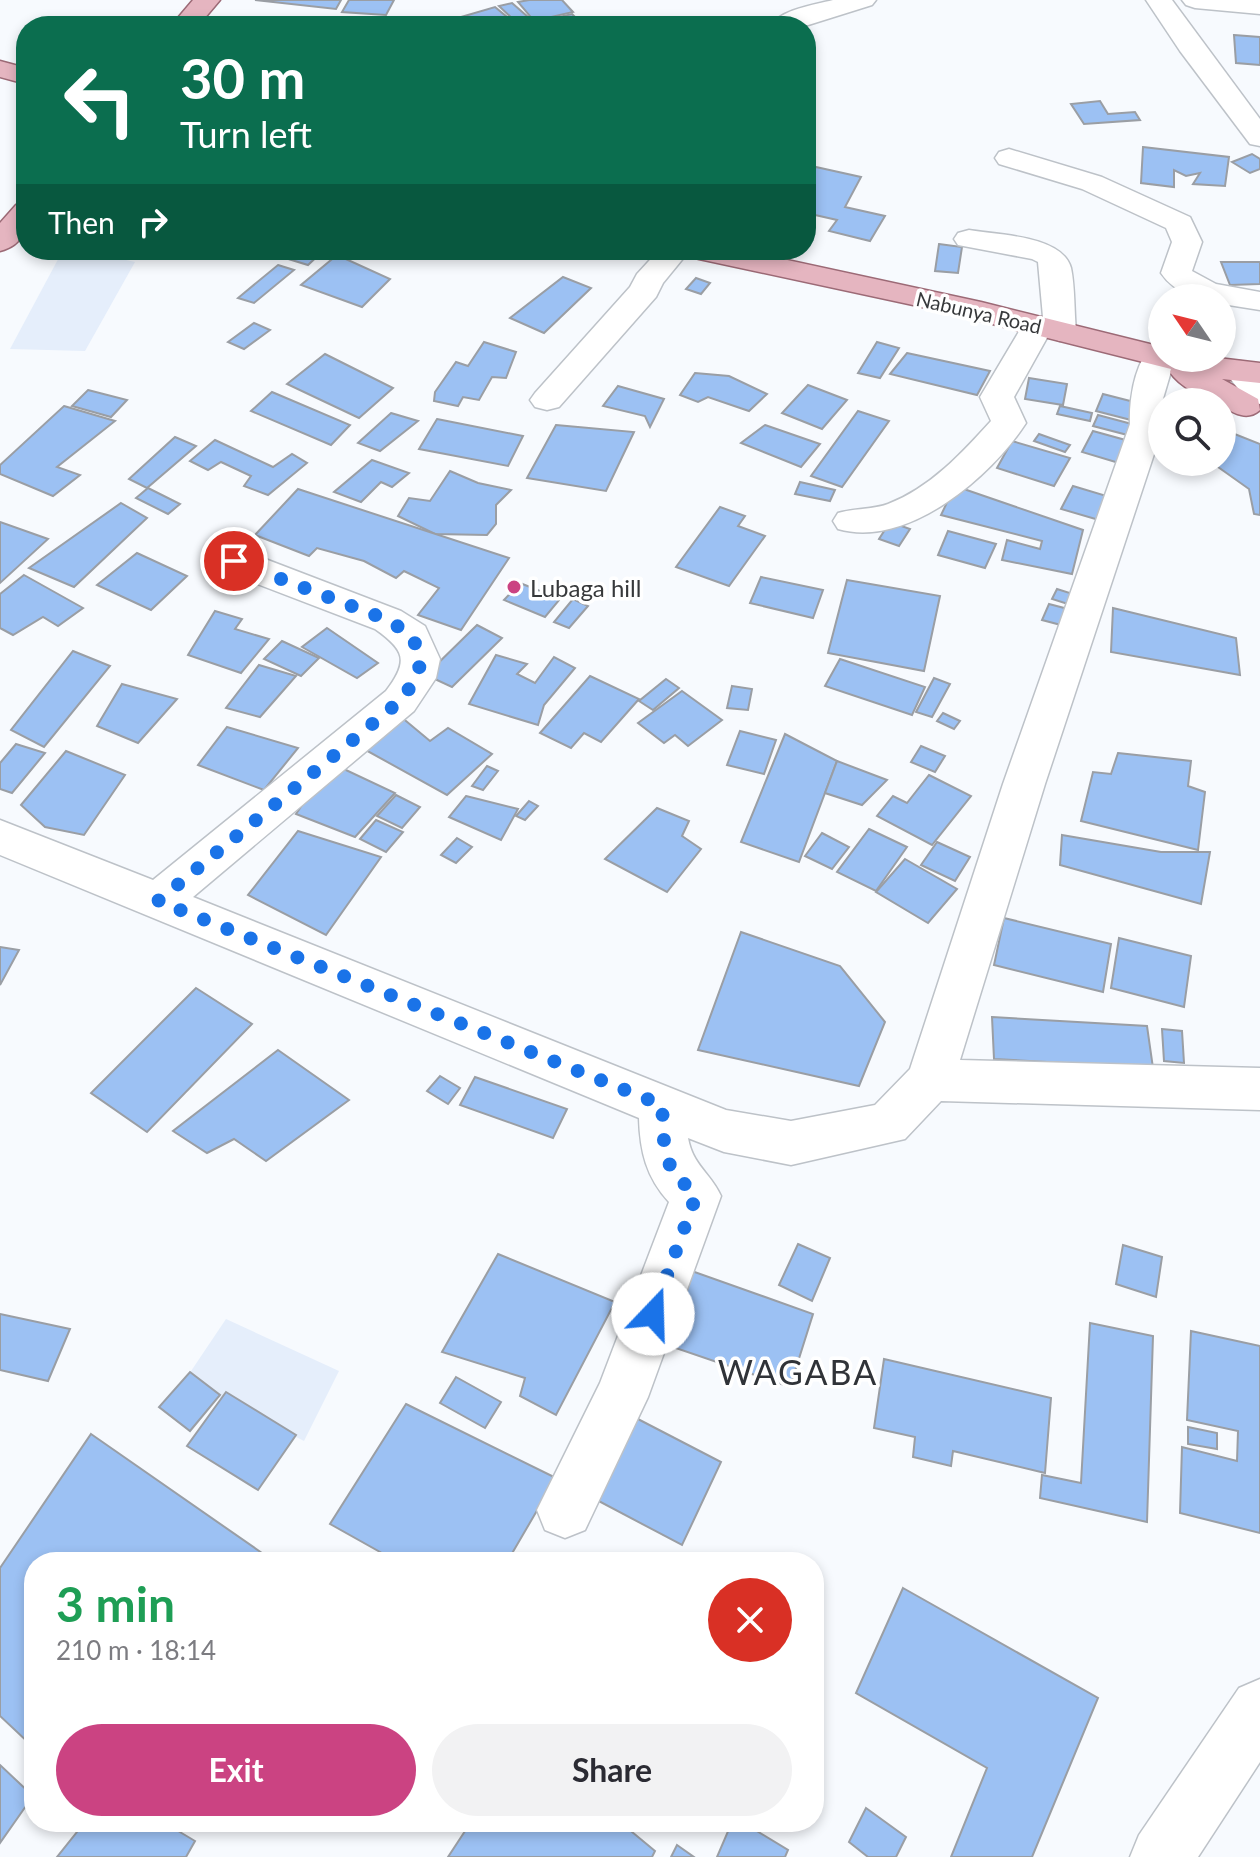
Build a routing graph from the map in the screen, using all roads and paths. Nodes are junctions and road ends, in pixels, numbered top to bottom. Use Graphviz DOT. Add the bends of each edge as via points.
graph roads {
  1 [pos="207,0"];
  2 [pos="863,0"];
  3 [pos="1159,0"];
  4 [pos="1195,0"];
  5 [pos="1260,6"];
  6 [pos="193,16"];
  7 [pos="806,16"];
  8 [pos="1260,138"];
  9 [pos="1009,158"];
  10 [pos="16,223"];
  11 [pos="969,239"];
  12 [pos="0,242"];
  13 [pos="666,260"];
  14 [pos="744,260"];
  15 [pos="1260,301"];
  16 [pos="1049,328"];
  17 [pos="1148,355"];
  18 [pos="1157,372"];
  19 [pos="1197,372"];
  20 [pos="1214,372"];
  21 [pos="1253,393"];
  22 [pos="547,400"];
  23 [pos="851,521"];
  24 [pos="234,561"];
  25 [pos="0,837"];
  26 [pos="158,901"];
  27 [pos="930,1080"];
  28 [pos="1260,1089"];
  29 [pos="662,1105"];
  30 [pos="565,1510"];
  31 [pos="1260,1709"];
  32 [pos="1161,1857"];
  1 -- 6 [label="main road"];
  2 -- 7 [label="street"];
  3 -- 8 [label="street"];
  4 -- 5 [label="street"];
  9 -- 15 [label="street" via="1092,183 1179,223 1187,242 1176,273 1191,287"];
  10 -- 12 [label="main road"];
  11 -- 16 [label="street" via="1050,257 1055,266"];
  13 -- 22 [label="street"];
  14 -- 16 [label="main road, Nabunya Road"];
  16 -- 17 [label="main road, Nabunya Road"];
  16 -- 23 [label="street" via="997,397 1009,423 954,481 920,506"];
  18 -- 27 [label="street" via="1146,403 1147,424"];
  19 -- 21 [label="main road"];
  20 -- 21 [label="street"];
  24 -- 26 [label="street" via="388,620 412,636 421,659 417,678 400,701"];
  25 -- 26 [label="street"];
  26 -- 29 [label="street"];
  27 -- 28 [label="street"];
  27 -- 29 [label="street" via="888,1124 791,1143 724,1131"];
  29 -- 30 [label="street" via="671,1170 696,1196 621,1397"];
  31 -- 32 [label="street"];
}
